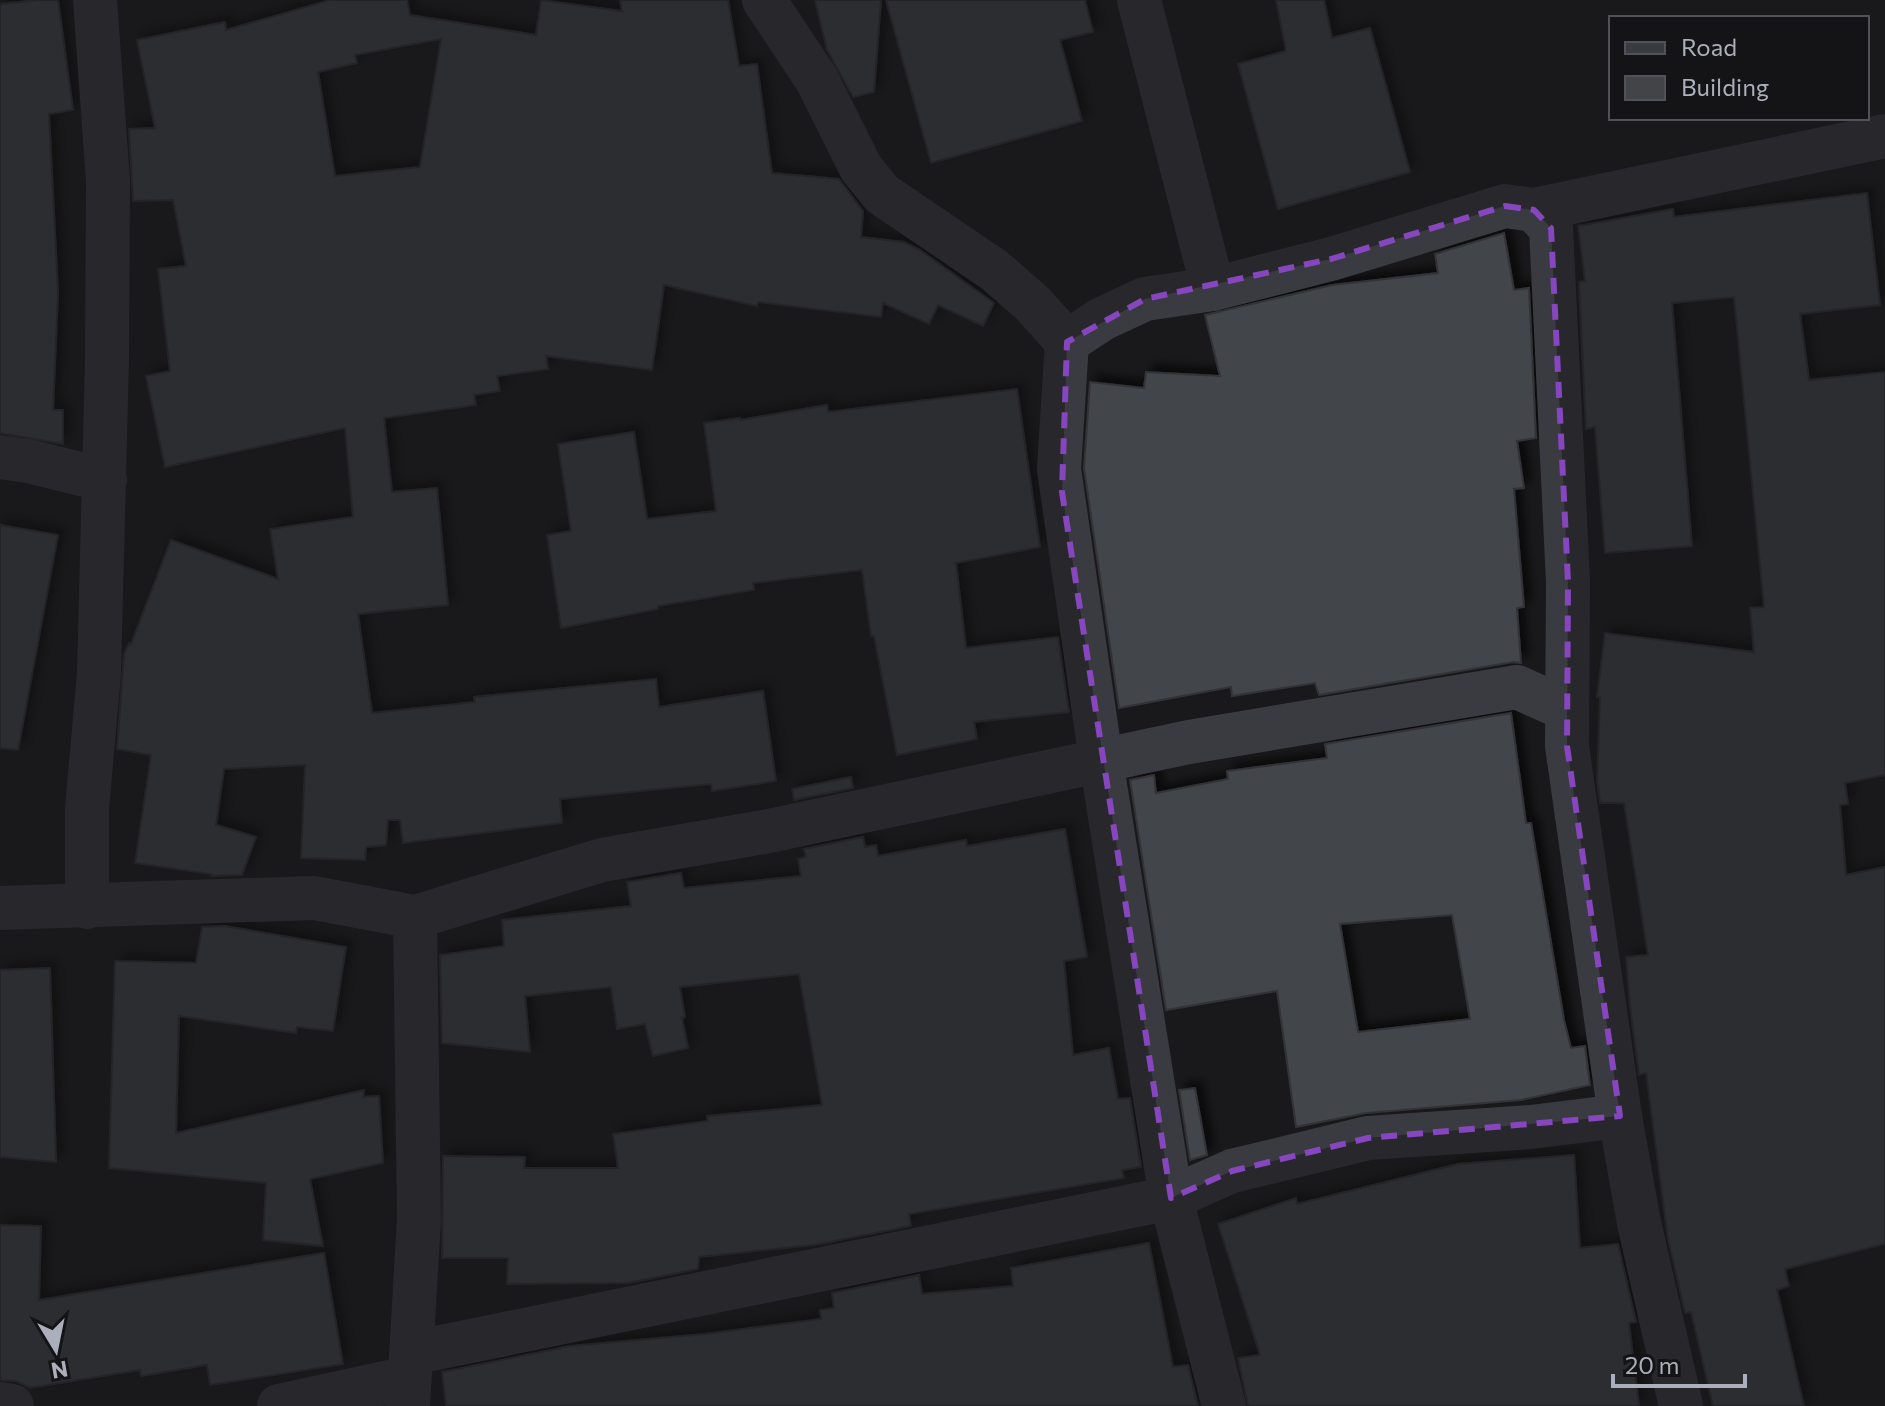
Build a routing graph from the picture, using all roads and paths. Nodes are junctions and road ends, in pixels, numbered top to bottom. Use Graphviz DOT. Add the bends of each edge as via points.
graph roads {
  1 [pos="95,0"];
  2 [pos="764,0"];
  3 [pos="1139,0"];
  4 [pos="1885,136"];
  5 [pos="1534,210"];
  6 [pos="1213,289"];
  7 [pos="1067,342"];
  8 [pos="0,457"];
  9 [pos="105,480"];
  10 [pos="1566,709"];
  11 [pos="1101,760"];
  12 [pos="87,907"];
  13 [pos="0,908"];
  14 [pos="415,917"];
  15 [pos="1620,1116"];
  16 [pos="1171,1198"];
  17 [pos="409,1379"];
  18 [pos="0,1404"];
  19 [pos="12,1406"];
  20 [pos="279,1406"];
  21 [pos="1224,1406"];
  22 [pos="1681,1406"];
  1 -- 9 [label="street" via="108,181"];
  2 -- 7 [label="street" via="817,80 861,168 882,194 994,270"];
  3 -- 6 [label="street"];
  4 -- 5 [label="street"];
  5 -- 6 [label="street" via="1505,206"];
  5 -- 10 [label="street" via="1551,228 1568,582"];
  6 -- 7 [label="street" via="1145,299"];
  7 -- 11 [label="street" via="1059,469"];
  8 -- 9 [label="street"];
  9 -- 12 [label="street" via="99,674 87,808"];
  10 -- 11 [label="street" via="1517,687"];
  10 -- 15 [label="street"];
  11 -- 14 [label="street" via="764,832 602,860"];
  11 -- 16 [label="street"];
  12 -- 13 [label="street"];
  12 -- 14 [label="street" via="314,898"];
  14 -- 17 [label="street" via="419,1220"];
  15 -- 16 [label="street" via="1368,1138 1232,1171"];
  15 -- 22 [label="street"];
  16 -- 17 [label="street"];
  16 -- 21 [label="street"];
  17 -- 20 [label="street"];
  18 -- 19 [label="street"];
}
